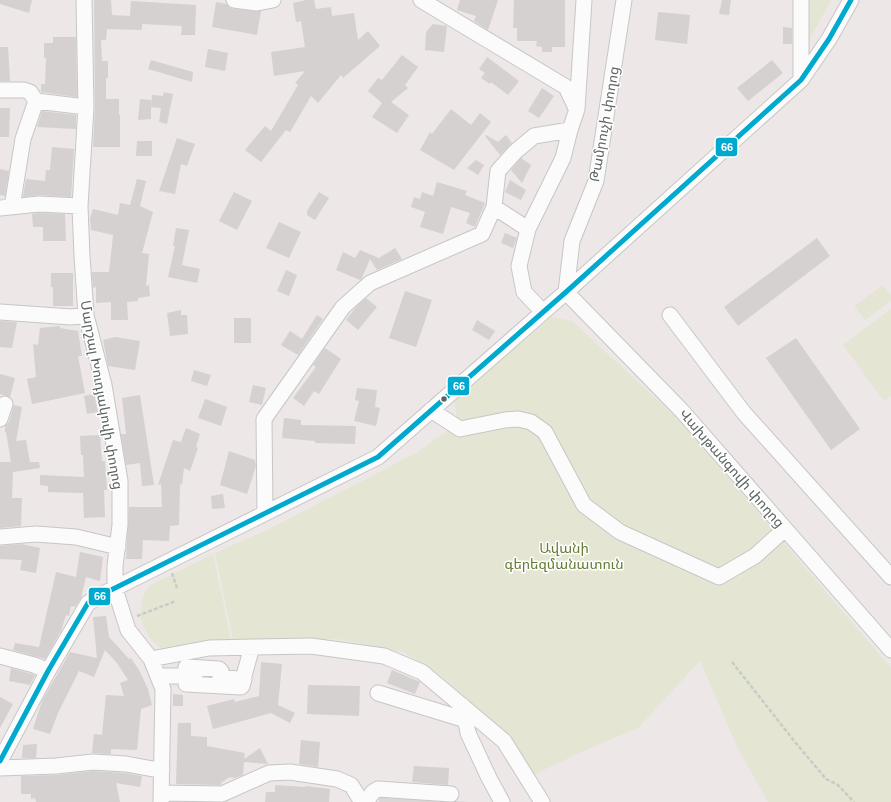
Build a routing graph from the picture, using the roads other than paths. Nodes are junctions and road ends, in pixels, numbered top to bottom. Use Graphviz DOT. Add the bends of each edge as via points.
graph roads {
  1 [pos="84,0"];
  2 [pos="234,0"];
  3 [pos="273,0"];
  4 [pos="421,0"];
  5 [pos="584,0"];
  6 [pos="624,0"];
  7 [pos="801,0"];
  8 [pos="851,0"];
  9 [pos="801,80"];
  10 [pos="0,90"];
  11 [pos="36,101"];
  12 [pos="86,107"];
  13 [pos="577,109"];
  14 [pos="570,130"];
  15 [pos="80,206"];
  16 [pos="6,207"];
  17 [pos="494,207"];
  18 [pos="528,229"];
  19 [pos="566,292"];
  20 [pos="0,312"];
  21 [pos="543,312"];
  22 [pos="670,315"];
  23 [pos="86,316"];
  24 [pos="5,404"];
  25 [pos="431,410"];
  26 [pos="0,419"];
  27 [pos="265,514"];
  28 [pos="785,528"];
  29 [pos="0,537"];
  30 [pos="118,547"];
  31 [pos="891,577"];
  32 [pos="115,589"];
  33 [pos="252,647"];
  34 [pos="891,650"];
  35 [pos="0,656"];
  36 [pos="151,659"];
  37 [pos="48,671"];
  38 [pos="158,676"];
  39 [pos="186,676"];
  40 [pos="244,679"];
  41 [pos="378,693"];
  42 [pos="464,713"];
  43 [pos="0,761"];
  44 [pos="0,768"];
  45 [pos="162,769"];
  46 [pos="452,794"];
  47 [pos="162,798"];
  48 [pos="362,802"];
  49 [pos="366,802"];
  50 [pos="502,802"];
  51 [pos="542,802"];
  1 -- 12 [label="street, Մարշալ Խուդյակովի փողոց"];
  2 -- 3 [label="street" via="257,3"];
  4 -- 13 [label="street" via="566,87"];
  5 -- 13 [label="street"];
  6 -- 19 [label="street, Թամրուչի փողոց" via="596,181 572,242"];
  7 -- 9 [label="street"];
  8 -- 9 [label="street" via="829,39"];
  9 -- 19 [label="street"];
  10 -- 11 [label="street" via="24,90 30,92"];
  11 -- 12 [label="street"];
  11 -- 16 [label="street" via="23,139"];
  12 -- 15 [label="street, Մարշալ Խուդյակովի փողոց"];
  13 -- 14 [label="street"];
  14 -- 17 [label="street" via="534,136 515,152 498,171"];
  14 -- 18 [label="street" via="563,158"];
  15 -- 16 [label="street" via="39,204"];
  15 -- 23 [label="street, Մարշալ Խուդյակովի փողոց"];
  17 -- 18 [label="street"];
  17 -- 27 [label="street" via="482,234 370,283 343,307 264,419"];
  18 -- 21 [label="street" via="518,266 524,292"];
  19 -- 21 [label="street"];
  19 -- 28 [label="street, Վախթանգովի փողոց" via="682,411"];
  20 -- 23 [label="street"];
  21 -- 25 [label="street"];
  22 -- 31 [label="street" via="744,413"];
  23 -- 30 [label="street, Մարշալ Խուդյակովի փողոց" via="104,385 120,481"];
  24 -- 26 [label="street"];
  25 -- 27 [label="street" via="378,457"];
  25 -- 28 [label="street" via="460,429 505,420 531,422 545,432 584,504 620,532 719,577 755,556"];
  27 -- 32 [label="street"];
  28 -- 34 [label="street, Վախթանգովի փողոց"];
  29 -- 30 [label="street" via="36,534 76,537"];
  30 -- 32 [label="street, Մարշալ Խուդյակովի փողոց"];
  32 -- 36 [label="street, Մարշալ Խուդյակովի փողոց" via="128,630"];
  32 -- 37 [label="street" via="88,604"];
  33 -- 36 [label="street" via="209,648"];
  33 -- 40 [label="street"];
  33 -- 42 [label="street" via="311,646 384,656 422,672"];
  35 -- 37 [label="street"];
  36 -- 38 [label="street, Մարշալ Խուդյակովի փողոց"];
  37 -- 43 [label="street"];
  38 -- 39 [label="street"];
  38 -- 45 [label="street, Մարշալ Խուդյակովի փողոց" via="163,689"];
  39 -- 40 [label="street" via="186,684 241,687"];
  39 -- 40 [label="street" via="186,666 219,669 220,678"];
  41 -- 42 [label="street"];
  42 -- 50 [label="street" via="468,734"];
  42 -- 51 [label="street" via="504,741"];
  44 -- 45 [label="street" via="93,762"];
  45 -- 47 [label="street, Մարշալ Խուդյակովի փողոց"];
  46 -- 49 [label="street" via="378,789"];
  47 -- 48 [label="street" via="222,794 269,773 290,772 337,779 351,785"];
}
